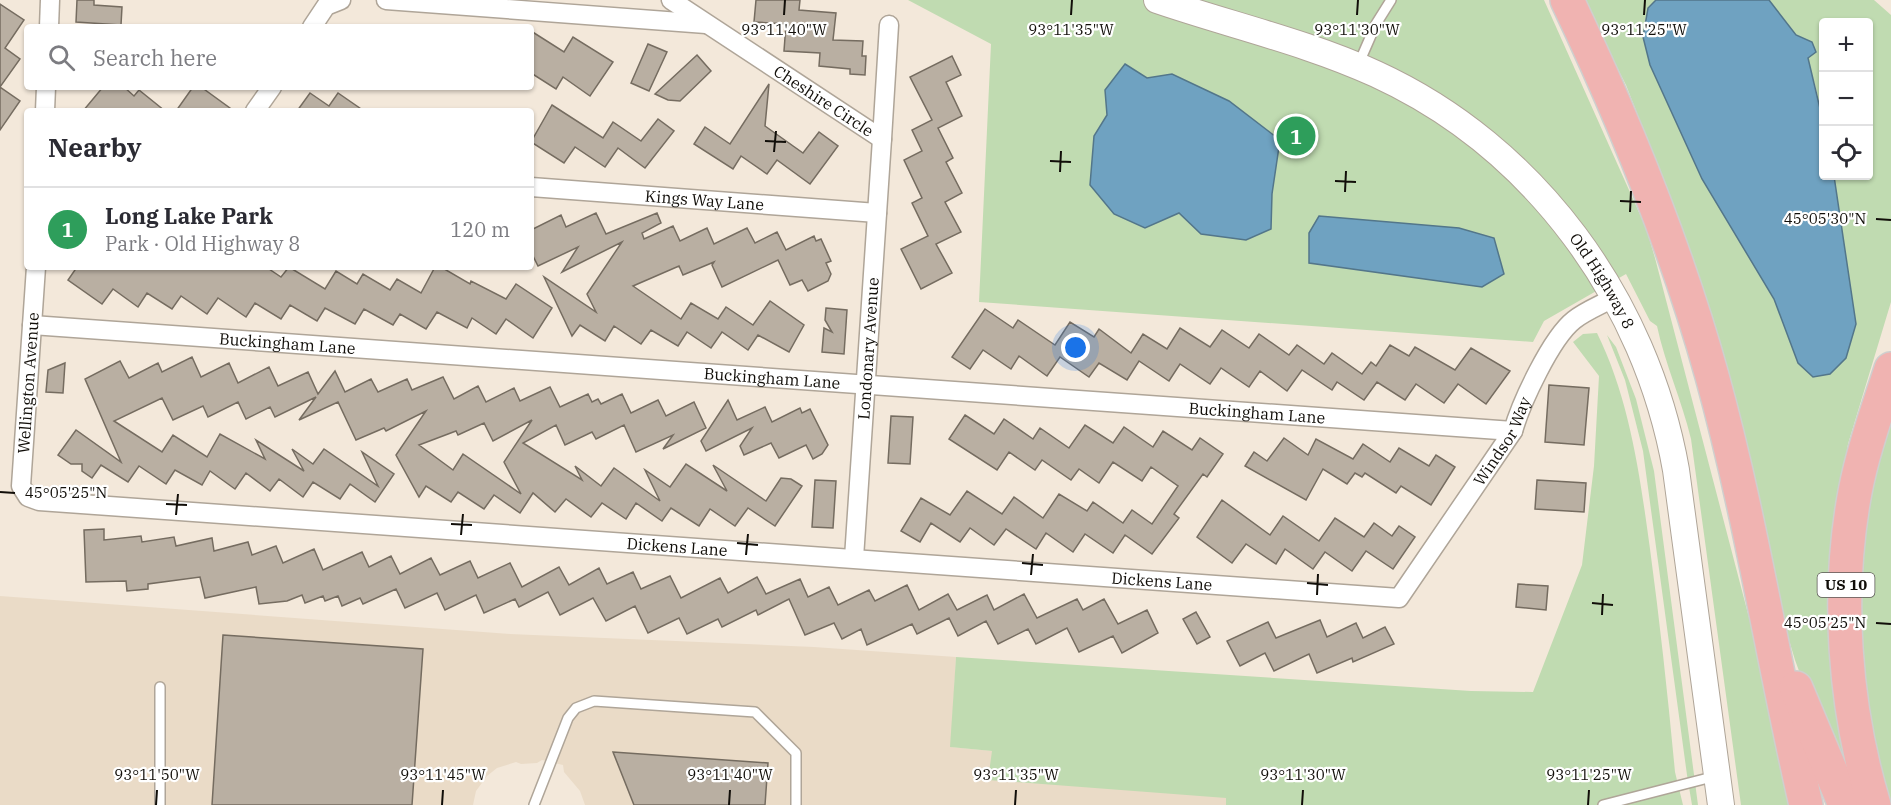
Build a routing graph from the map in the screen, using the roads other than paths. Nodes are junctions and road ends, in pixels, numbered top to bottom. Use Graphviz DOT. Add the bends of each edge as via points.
graph roads {
  1 [pos="51,0"];
  2 [pos="341,0"];
  3 [pos="386,0"];
  4 [pos="671,0"];
  5 [pos="1157,0"];
  6 [pos="1391,0"];
  7 [pos="1567,0"];
  8 [pos="446,2"];
  9 [pos="49,24"];
  10 [pos="314,24"];
  11 [pos="707,24"];
  12 [pos="889,25"];
  13 [pos="1358,66"];
  14 [pos="46,90"];
  15 [pos="270,90"];
  16 [pos="45,108"];
  17 [pos="257,108"];
  18 [pos="882,139"];
  19 [pos="534,187"];
  20 [pos="877,213"];
  21 [pos="36,270"];
  22 [pos="1615,297"];
  23 [pos="32,325"];
  24 [pos="1891,369"];
  25 [pos="865,385"];
  26 [pos="1513,431"];
  27 [pos="28,496"];
  28 [pos="1744,508"];
  29 [pos="854,558"];
  30 [pos="1399,598"];
  31 [pos="160,687"];
  32 [pos="1716,776"];
  33 [pos="160,805"];
  34 [pos="534,805"];
  35 [pos="796,805"];
  36 [pos="1604,805"];
  37 [pos="1721,805"];
  38 [pos="1806,805"];
  39 [pos="1845,805"];
  40 [pos="1874,805"];
  1 -- 9 [label="street"];
  2 -- 10 [label="street" via="326,6"];
  3 -- 8 [label="street"];
  4 -- 11 [label="street, Cheshire Circle"];
  5 -- 13 [label="street, Old Highway 8"];
  6 -- 13 [label="lane"];
  7 -- 28 [label="highway" via="1609,88 1684,285 1712,376"];
  8 -- 11 [label="street"];
  11 -- 18 [label="street, Cheshire Circle"];
  12 -- 18 [label="street, Cheshire Circle"];
  13 -- 22 [label="street, Old Highway 8" via="1431,104 1511,164 1576,236"];
  14 -- 16 [label="street"];
  15 -- 17 [label="street"];
  18 -- 20 [label="street, Londonary Avenue"];
  19 -- 20 [label="street, Kings Way Lane"];
  20 -- 25 [label="street, Londonary Avenue"];
  21 -- 23 [label="street, Wellington Avenue"];
  22 -- 26 [label="street, Windsor Way" via="1573,321 1563,332 1521,404"];
  22 -- 32 [label="street, Old Highway 8" via="1649,368 1671,444"];
  23 -- 25 [label="street, Buckingham Lane"];
  23 -- 27 [label="street, Wellington Avenue" via="21,486"];
  24 -- 40 [label="highway, US 10" via="1855,492 1845,570 1850,681"];
  25 -- 26 [label="street, Buckingham Lane"];
  25 -- 29 [label="street, Londonary Avenue"];
  26 -- 30 [label="street, Windsor Way"];
  27 -- 29 [label="street, Dickens Lane" via="39,501"];
  28 -- 38 [label="highway"];
  28 -- 39 [label="highway" via="1782,646"];
  29 -- 30 [label="street, Dickens Lane"];
  31 -- 33 [label="lane"];
  32 -- 36 [label="lane"];
  32 -- 37 [label="street, Old Highway 8"];
  34 -- 35 [label="lane" via="568,718 576,708 594,702 755,712 796,753"];
}
